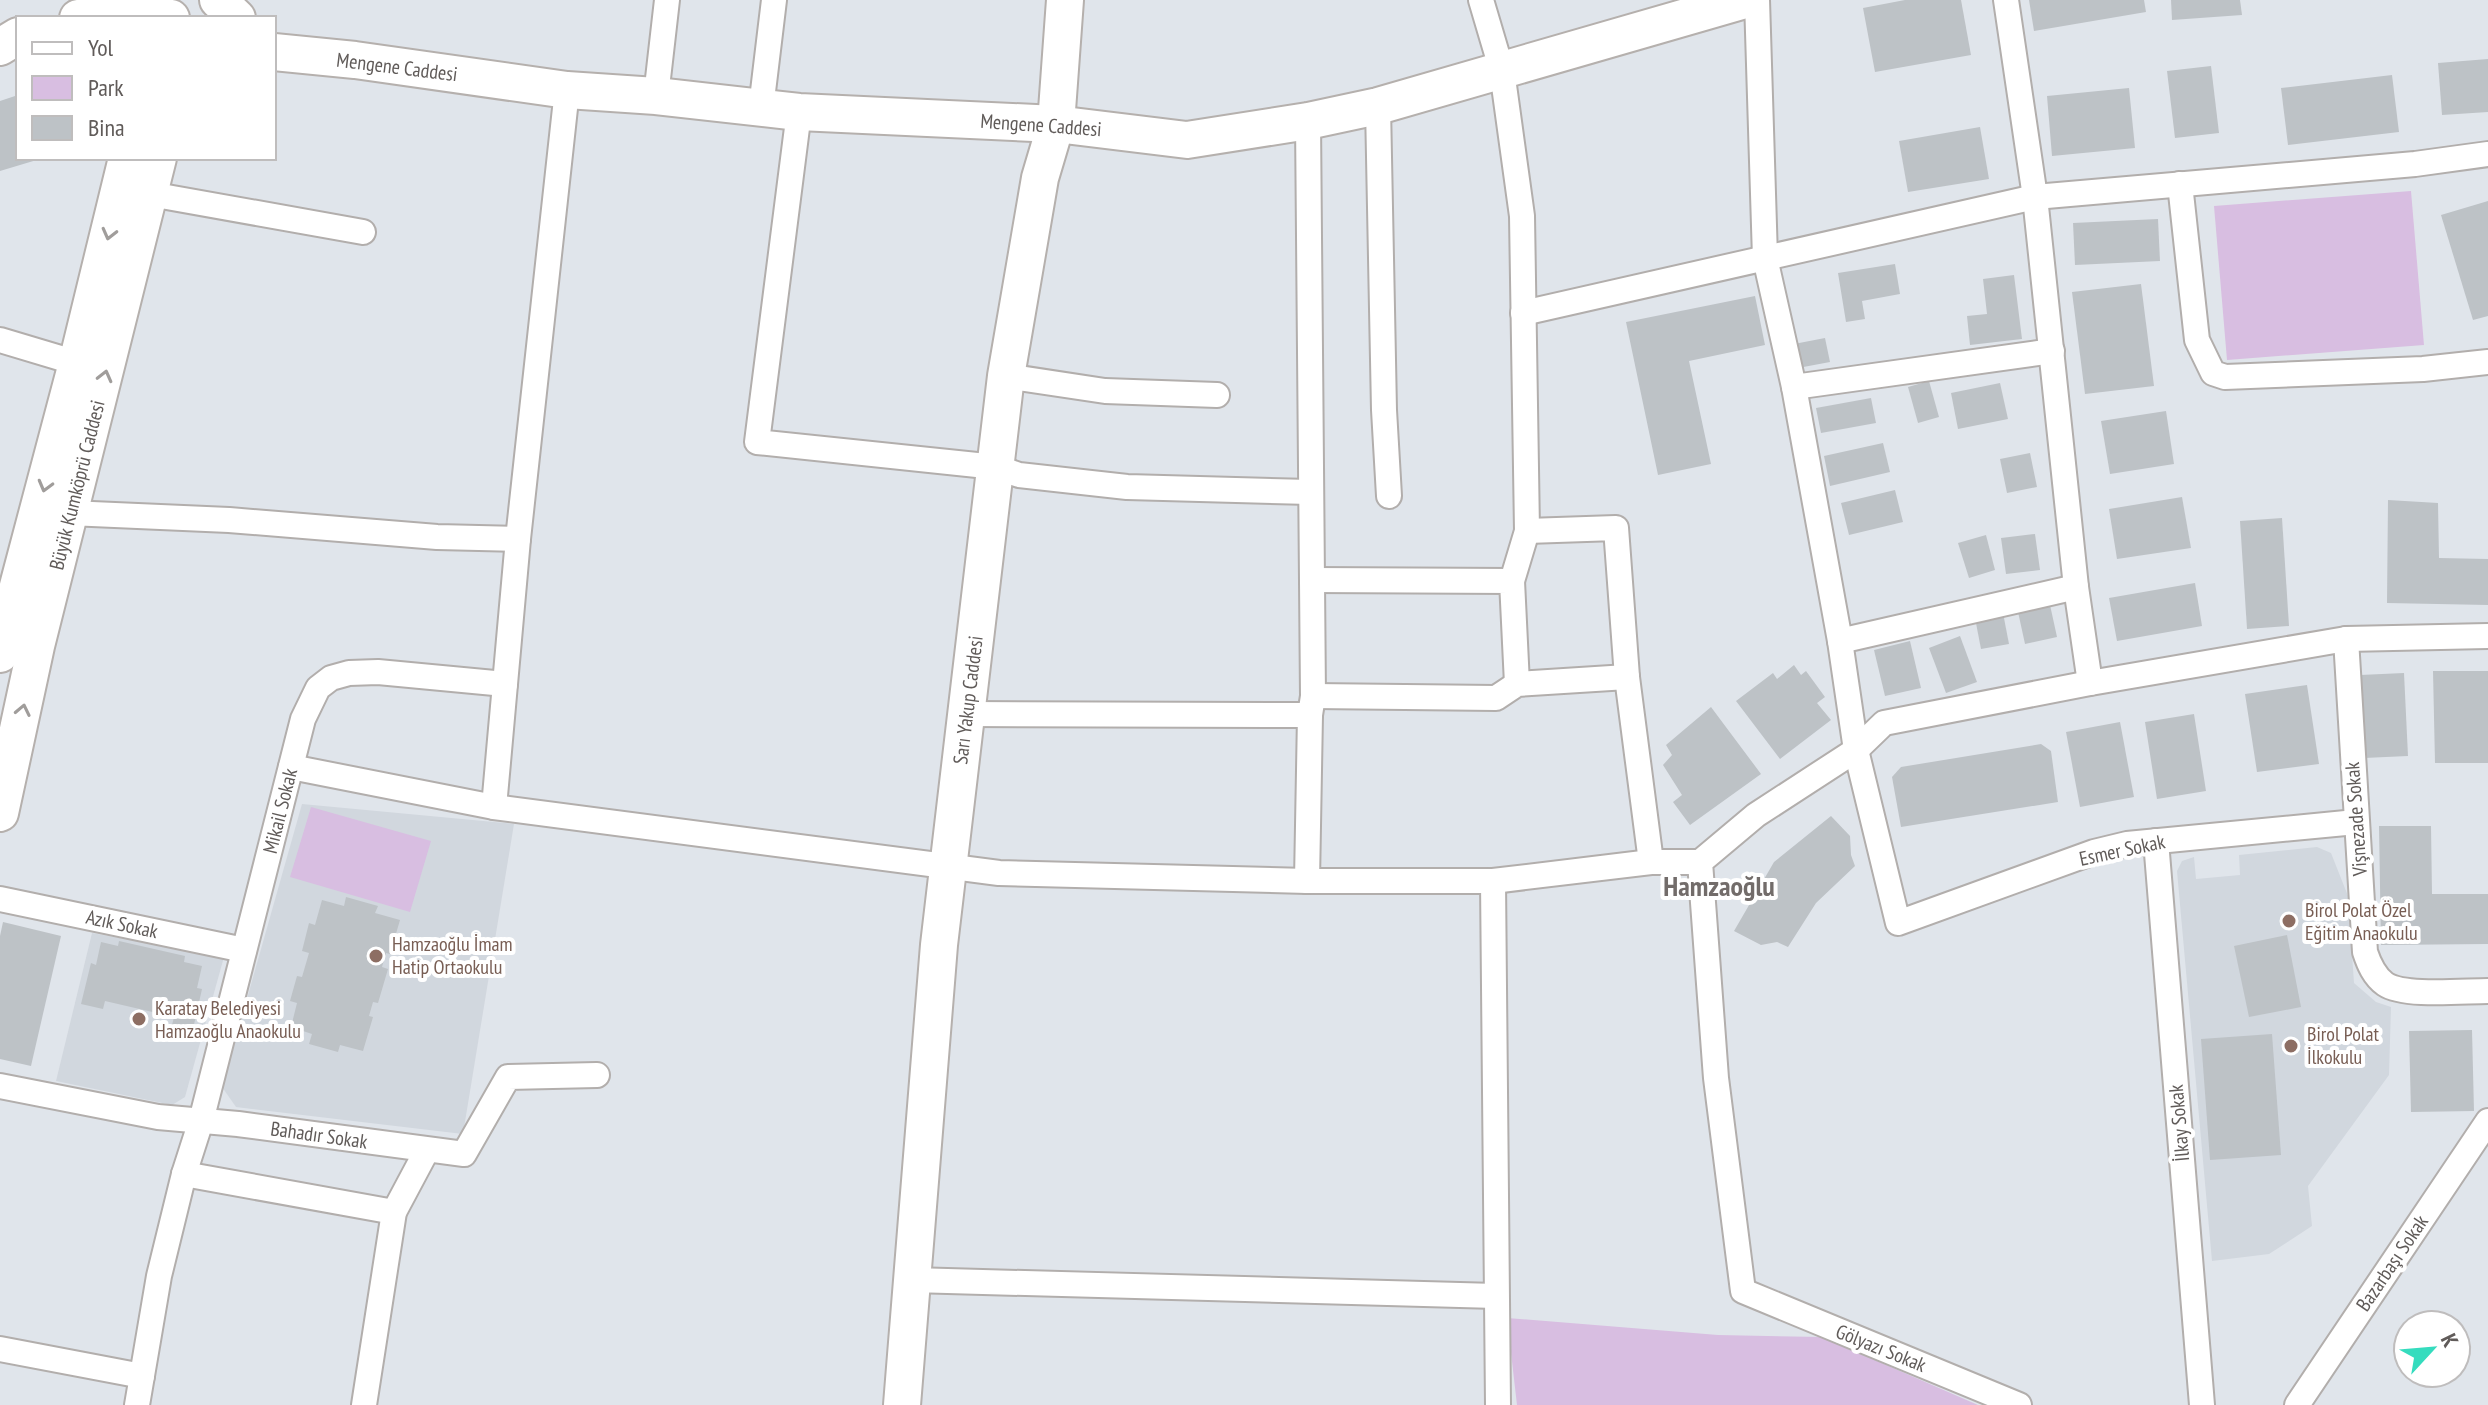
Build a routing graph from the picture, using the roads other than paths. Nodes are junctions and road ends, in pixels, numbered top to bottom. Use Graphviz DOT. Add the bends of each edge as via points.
graph roads {
  1 [pos="75,0"];
  2 [pos="191,0"];
  3 [pos="218,0"];
  4 [pos="667,0"];
  5 [pos="774,0"];
  6 [pos="1065,0"];
  7 [pos="1481,0"];
  8 [pos="1745,0"];
  9 [pos="1757,0"];
  10 [pos="2006,0"];
  11 [pos="166,14"];
  12 [pos="52,16"];
  13 [pos="93,16"];
  14 [pos="235,16"];
  15 [pos="276,40"];
  16 [pos="276,52"];
  17 [pos="323,57"];
  18 [pos="276,64"];
  19 [pos="1502,71"];
  20 [pos="567,90"];
  21 [pos="656,96"];
  22 [pos="1378,106"];
  23 [pos="761,108"];
  24 [pos="799,112"];
  25 [pos="1308,121"];
  26 [pos="1056,124"];
  27 [pos="2488,154"];
  28 [pos="127,160"];
  29 [pos="158,160"];
  30 [pos="2180,184"];
  31 [pos="150,194"];
  32 [pos="2035,197"];
  33 [pos="363,232"];
  34 [pos="1765,258"];
  35 [pos="1523,313"];
  36 [pos="0,340"];
  37 [pos="2052,351"];
  38 [pos="2488,362"];
  39 [pos="77,363"];
  40 [pos="1006,376"];
  41 [pos="1794,387"];
  42 [pos="1217,395"];
  43 [pos="996,467"];
  44 [pos="1310,492"];
  45 [pos="1389,496"];
  46 [pos="69,513"];
  47 [pos="1527,531"];
  48 [pos="518,539"];
  49 [pos="1312,580"];
  50 [pos="1512,581"];
  51 [pos="2076,587"];
  52 [pos="2488,636"];
  53 [pos="2346,639"];
  54 [pos="1840,641"];
  55 [pos="0,654"];
  56 [pos="1627,677"];
  57 [pos="2090,683"];
  58 [pos="505,684"];
  59 [pos="1517,684"];
  60 [pos="1312,705"];
  61 [pos="967,714"];
  62 [pos="1856,750"];
  63 [pos="291,767"];
  64 [pos="494,807"];
  65 [pos="0,813"];
  66 [pos="2356,822"];
  67 [pos="2156,841"];
  68 [pos="1651,862"];
  69 [pos="1700,862"];
  70 [pos="949,866"];
  71 [pos="1307,881"];
  72 [pos="1493,881"];
  73 [pos="0,899"];
  74 [pos="244,950"];
  75 [pos="2488,991"];
  76 [pos="597,1075"];
  77 [pos="0,1086"];
  78 [pos="201,1121"];
  79 [pos="2488,1121"];
  80 [pos="427,1150"];
  81 [pos="184,1174"];
  82 [pos="394,1212"];
  83 [pos="912,1280"];
  84 [pos="1496,1296"];
  85 [pos="0,1349"];
  86 [pos="142,1376"];
  87 [pos="137,1405"];
  88 [pos="364,1405"];
  89 [pos="902,1405"];
  90 [pos="1498,1405"];
  91 [pos="2019,1405"];
  92 [pos="2202,1405"];
  93 [pos="2297,1405"];
  1 -- 12 [label="street"];
  2 -- 11 [label="street"];
  3 -- 14 [label="street"];
  4 -- 21 [label="street"];
  5 -- 23 [label="street"];
  6 -- 26 [label="street, Sarı Yakup Caddesi"];
  7 -- 19 [label="street"];
  8 -- 19 [label="street, Mengene Caddesi"];
  9 -- 34 [label="street"];
  10 -- 32 [label="street"];
  11 -- 13 [label="street"];
  15 -- 17 [label="street"];
  16 -- 17 [label="street"];
  17 -- 18 [label="street"];
  17 -- 20 [label="street, Mengene Caddesi"];
  19 -- 22 [label="street, Mengene Caddesi"];
  19 -- 35 [label="street" via="1522,216"];
  20 -- 21 [label="street, Mengene Caddesi"];
  20 -- 48 [label="street"];
  21 -- 23 [label="street, Mengene Caddesi"];
  22 -- 25 [label="street, Mengene Caddesi"];
  22 -- 45 [label="street"];
  23 -- 24 [label="street, Mengene Caddesi"];
  24 -- 26 [label="street, Mengene Caddesi"];
  24 -- 43 [label="street" via="757,442"];
  25 -- 26 [label="street, Mengene Caddesi" via="1187,140"];
  25 -- 44 [label="street"];
  26 -- 40 [label="street, Sarı Yakup Caddesi" via="1040,178"];
  27 -- 30 [label="street"];
  28 -- 39 [label="street, Büyük Kumköprü Caddesi, one-way"];
  29 -- 31 [label="street, Büyük Kumköprü Caddesi"];
  30 -- 32 [label="street"];
  30 -- 38 [label="street" via="2197,340 2213,373 2225,377"];
  31 -- 33 [label="street"];
  46 -- 31 [label="street, Büyük Kumköprü Caddesi, one-way"];
  32 -- 34 [label="street"];
  32 -- 37 [label="street"];
  34 -- 35 [label="street"];
  34 -- 41 [label="street"];
  35 -- 47 [label="street"];
  36 -- 39 [label="street"];
  37 -- 41 [label="street"];
  37 -- 51 [label="street"];
  39 -- 55 [label="street, Büyük Kumköprü Caddesi, one-way"];
  40 -- 42 [label="street" via="1105,391"];
  40 -- 43 [label="street, Sarı Yakup Caddesi"];
  41 -- 54 [label="street"];
  43 -- 44 [label="street" via="1019,475 1127,487"];
  43 -- 61 [label="street, Sarı Yakup Caddesi"];
  44 -- 49 [label="street"];
  46 -- 48 [label="street"];
  65 -- 46 [label="street, Büyük Kumköprü Caddesi, one-way"];
  47 -- 50 [label="street"];
  47 -- 56 [label="street" via="1616,528"];
  48 -- 58 [label="street"];
  49 -- 50 [label="street"];
  49 -- 60 [label="street"];
  50 -- 59 [label="street"];
  51 -- 54 [label="street"];
  51 -- 57 [label="street"];
  52 -- 53 [label="street"];
  53 -- 57 [label="street"];
  53 -- 66 [label="street, Vişnezade Sokak"];
  54 -- 62 [label="street"];
  56 -- 59 [label="street"];
  56 -- 68 [label="street"];
  57 -- 62 [label="street" via="1884,723"];
  58 -- 63 [label="street, Mikail Sokak" via="378,672 331,678 318,688 303,719"];
  58 -- 64 [label="street"];
  59 -- 60 [label="street" via="1496,698"];
  60 -- 61 [label="street"];
  60 -- 71 [label="street"];
  61 -- 70 [label="street, Sarı Yakup Caddesi"];
  62 -- 67 [label="street, Esmer Sokak" via="1898,923 2094,852"];
  62 -- 69 [label="street" via="1756,815"];
  63 -- 64 [label="street"];
  63 -- 74 [label="street, Mikail Sokak"];
  64 -- 70 [label="street"];
  66 -- 67 [label="street, Esmer Sokak"];
  66 -- 75 [label="street, Vişnezade Sokak" via="2365,952 2372,970 2403,992"];
  67 -- 92 [label="street, İlkay Sokak"];
  68 -- 69 [label="street"];
  68 -- 72 [label="street"];
  69 -- 91 [label="street, Gölyazı Sokak" via="1716,1078 1743,1291"];
  70 -- 71 [label="street" via="999,873"];
  70 -- 83 [label="street, Sarı Yakup Caddesi"];
  71 -- 72 [label="street"];
  72 -- 84 [label="street"];
  73 -- 74 [label="street, Azık Sokak"];
  74 -- 78 [label="street, Mikail Sokak"];
  76 -- 80 [label="street, Bahadır Sokak" via="508,1077 464,1154"];
  77 -- 78 [label="street, Bahadır Sokak"];
  78 -- 80 [label="street, Bahadır Sokak"];
  78 -- 81 [label="street, Mikail Sokak"];
  79 -- 93 [label="street, Bazarbaşı Sokak"];
  80 -- 82 [label="street"];
  81 -- 82 [label="street"];
  81 -- 86 [label="street, Mikail Sokak"];
  82 -- 88 [label="street"];
  83 -- 84 [label="street"];
  83 -- 89 [label="street, Sarı Yakup Caddesi"];
  84 -- 90 [label="street"];
  85 -- 86 [label="street"];
  86 -- 87 [label="street, Mikail Sokak"];
}
